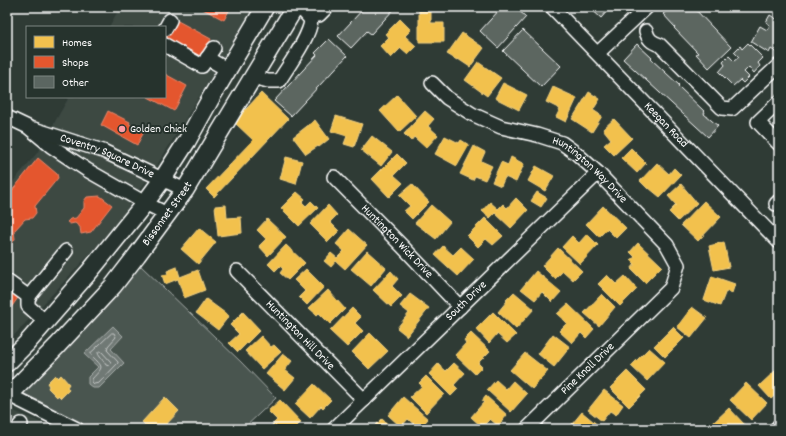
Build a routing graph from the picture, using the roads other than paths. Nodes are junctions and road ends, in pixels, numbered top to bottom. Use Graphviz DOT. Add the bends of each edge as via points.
graph roads {
  1 [pos="265,7"];
  2 [pos="295,7"];
  3 [pos="306,7"];
  4 [pos="327,7"];
  5 [pos="552,7"];
  6 [pos="647,7"];
  7 [pos="634,19"];
  8 [pos="251,31"];
  9 [pos="273,44"];
  10 [pos="166,46"];
  11 [pos="598,54"];
  12 [pos="779,65"];
  13 [pos="228,70"];
  14 [pos="253,77"];
  15 [pos="432,83"];
  16 [pos="779,102"];
  17 [pos="7,117"];
  18 [pos="28,127"];
  19 [pos="779,144"];
  20 [pos="598,173"];
  21 [pos="334,177"];
  22 [pos="162,180"];
  23 [pos="185,190"];
  24 [pos="145,203"];
  25 [pos="167,214"];
  26 [pos="779,242"];
  27 [pos="66,251"];
  28 [pos="237,271"];
  29 [pos="7,281"];
  30 [pos="29,297"];
  31 [pos="460,306"];
  32 [pos="650,308"];
  33 [pos="46,322"];
  34 [pos="7,363"];
  35 [pos="8,395"];
  36 [pos="364,400"];
  37 [pos="779,426"];
  38 [pos="77,429"];
  39 [pos="334,429"];
  40 [pos="527,429"];
  41 [pos="776,429"];
  1 -- 8 [label="main road, Bissonnet Street"];
  2 -- 9 [label="main road, Bissonnet Street"];
  2 -- 14 [label="street" via="311,20 299,48 279,80 268,81"];
  3 -- 4 [label="street" via="316,15"];
  5 -- 11 [label="street, Keegan Road"];
  6 -- 7 [label="street"];
  7 -- 11 [label="street"];
  7 -- 12 [label="street" via="652,32 660,45 722,108 732,109"];
  8 -- 9 [label="main road"];
  8 -- 13 [label="main road, Bissonnet Street"];
  9 -- 14 [label="main road, Bissonnet Street"];
  10 -- 13 [label="street" via="202,66 211,53"];
  11 -- 26 [label="street, Keegan Road"];
  13 -- 22 [label="main road, Bissonnet Street" via="188,141"];
  14 -- 23 [label="main road, Bissonnet Street"];
  15 -- 20 [label="street, Huntington Way Drive" via="447,98 472,114 501,127 562,143"];
  16 -- 19 [label="street" via="758,122"];
  17 -- 18 [label="street, Coventry Square Drive"];
  18 -- 22 [label="street, Coventry Square Drive" via="103,152"];
  18 -- 24 [label="street, Coventry Square Drive" via="87,170"];
  20 -- 31 [label="street, South Drive"];
  20 -- 32 [label="street, Huntington Way Drive" via="667,245 678,265 671,288"];
  21 -- 31 [label="street, Huntington Wick Drive"];
  22 -- 23 [label="street, Coventry Square Drive"];
  22 -- 24 [label="main road, Bissonnet Street"];
  23 -- 25 [label="main road, Bissonnet Street"];
  24 -- 25 [label="street, Coventry Square Drive"];
  24 -- 33 [label="main road, Bissonnet Street"];
  25 -- 35 [label="main road, Bissonnet Street" via="113,286"];
  27 -- 30 [label="street"];
  28 -- 36 [label="street, Huntington Hill Drive"];
  29 -- 30 [label="street"];
  30 -- 33 [label="street" via="28,306"];
  31 -- 36 [label="street, South Drive"];
  32 -- 40 [label="street, Pine Knoll Drive"];
  33 -- 34 [label="main road, Bissonnet Street"];
  35 -- 38 [label="street"];
  36 -- 39 [label="street, South Drive"];
  37 -- 41 [label="street"];
}
